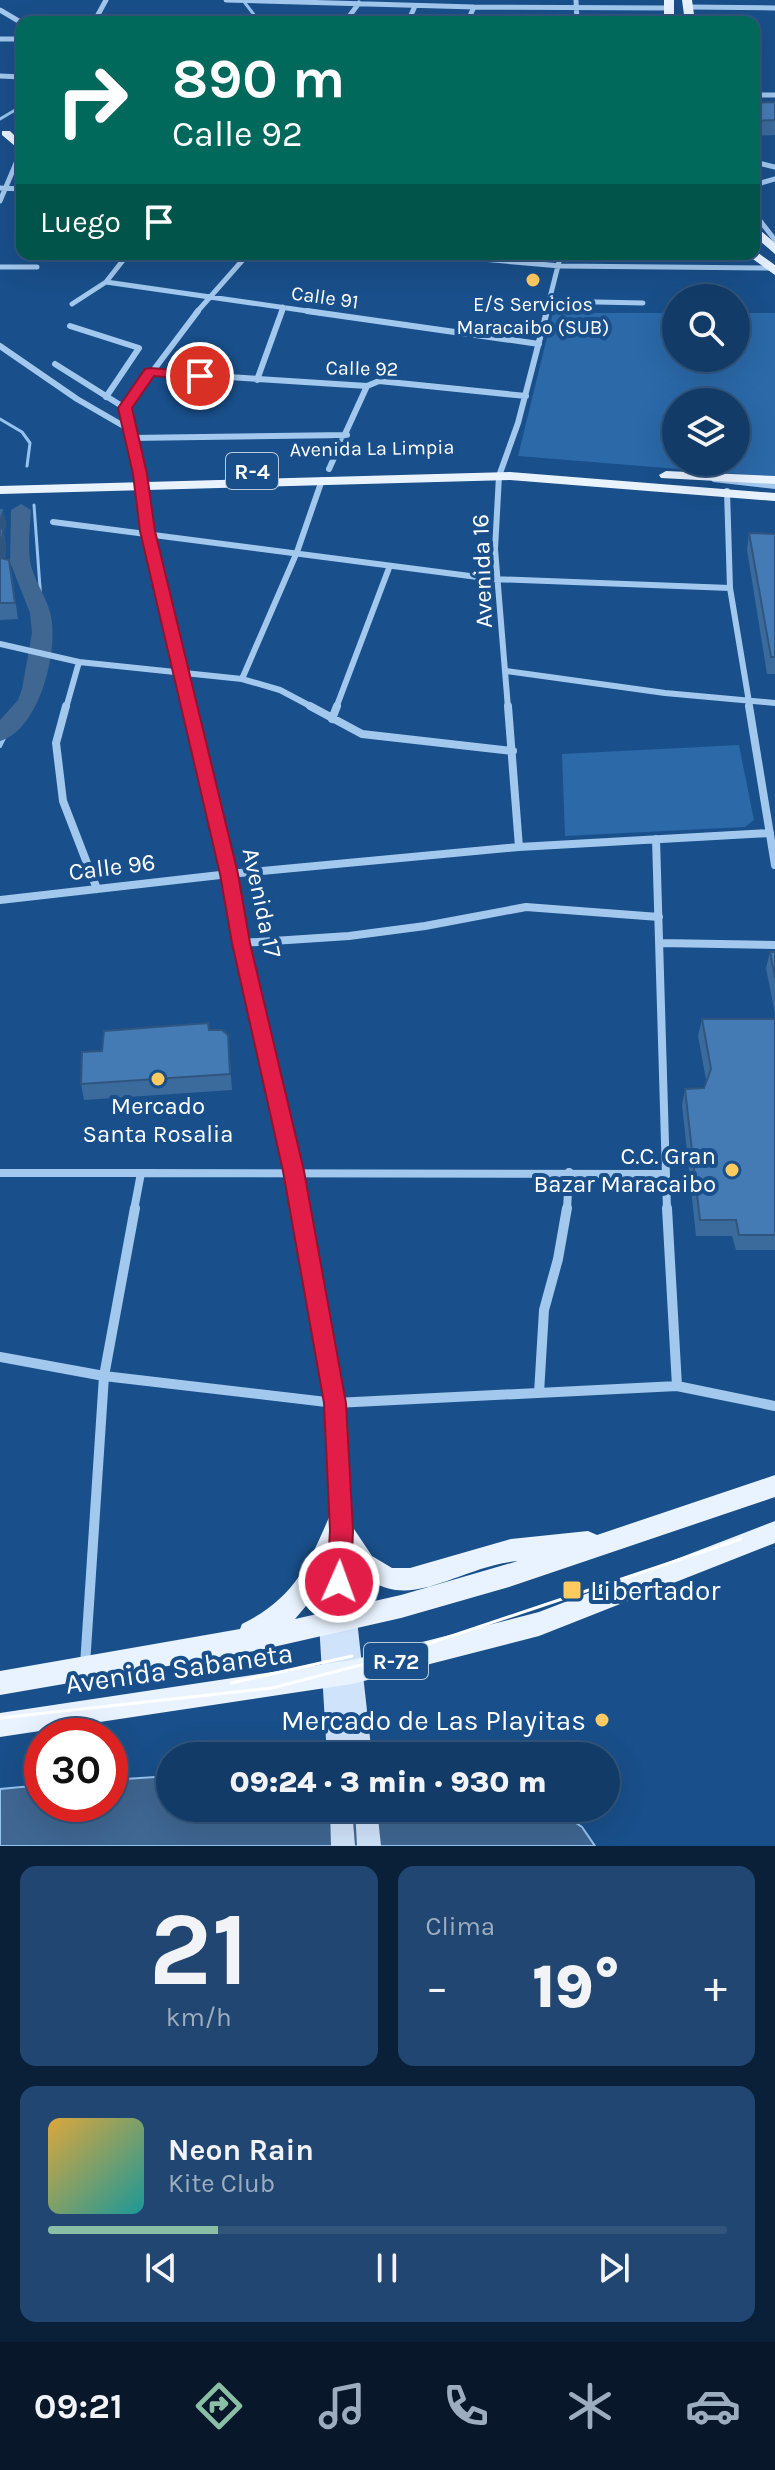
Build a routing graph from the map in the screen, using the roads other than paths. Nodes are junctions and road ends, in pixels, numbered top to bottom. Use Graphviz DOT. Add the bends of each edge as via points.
graph roads {
  1 [pos="226,0"];
  2 [pos="576,0"];
  3 [pos="278,1"];
  4 [pos="360,2"];
  5 [pos="415,6"];
  6 [pos="474,7"];
  7 [pos="577,7"];
  8 [pos="680,7"];
  9 [pos="775,8"];
  10 [pos="411,16"];
  11 [pos="470,16"];
  12 [pos="577,16"];
  13 [pos="16,161"];
  14 [pos="3,188"];
  15 [pos="0,201"];
  16 [pos="760,221"];
  17 [pos="760,235"];
  18 [pos="775,240"];
  19 [pos="775,250"];
  20 [pos="760,251"];
  21 [pos="123,260"];
  22 [pos="242,260"];
  23 [pos="492,260"];
  24 [pos="560,260"];
  25 [pos="560,266"];
  26 [pos="0,267"];
  27 [pos="37,267"];
  28 [pos="774,268"];
  29 [pos="106,282"];
  30 [pos="209,296"];
  31 [pos="550,301"];
  32 [pos="643,303"];
  33 [pos="72,304"];
  34 [pos="283,307"];
  35 [pos="70,326"];
  36 [pos="539,344"];
  37 [pos="0,346"];
  38 [pos="55,364"];
  39 [pos="150,372"];
  40 [pos="257,380"];
  41 [pos="367,386"];
  42 [pos="526,396"];
  43 [pos="106,397"];
  44 [pos="125,408"];
  45 [pos="127,428"];
  46 [pos="347,435"];
  47 [pos="130,438"];
  48 [pos="502,470"];
  49 [pos="326,475"];
  50 [pos="0,479"];
  51 [pos="140,480"];
  52 [pos="773,489"];
  53 [pos="0,490"];
  54 [pos="727,491"];
  55 [pos="53,522"];
  56 [pos="147,531"];
  57 [pos="297,552"];
  58 [pos="389,568"];
  59 [pos="497,580"];
  60 [pos="730,588"];
  61 [pos="0,644"];
  62 [pos="79,662"];
  63 [pos="506,671"];
  64 [pos="179,674"];
  65 [pos="242,679"];
  66 [pos="749,703"];
  67 [pos="775,703"];
  68 [pos="332,719"];
  69 [pos="513,751"];
  70 [pos="770,833"];
  71 [pos="656,839"];
  72 [pos="519,847"];
  73 [pos="775,865"];
  74 [pos="229,874"];
  75 [pos="97,889"];
  76 [pos="0,900"];
  77 [pos="659,917"];
  78 [pos="241,943"];
  79 [pos="660,943"];
  80 [pos="775,945"];
  81 [pos="293,1171"];
  82 [pos="569,1172"];
  83 [pos="0,1173"];
  84 [pos="141,1173"];
  85 [pos="665,1174"];
  86 [pos="0,1357"];
  87 [pos="104,1376"];
  88 [pos="677,1386"];
  89 [pos="539,1393"];
  90 [pos="335,1403"];
  91 [pos="775,1406"];
  92 [pos="775,1486"];
  93 [pos="341,1523"];
  94 [pos="775,1532"];
  95 [pos="619,1538"];
  96 [pos="338,1617"];
  97 [pos="223,1643"];
  98 [pos="85,1667"];
  99 [pos="342,1674"];
  100 [pos="0,1683"];
  101 [pos="0,1725"];
  102 [pos="338,1742"];
  103 [pos="359,1742"];
  104 [pos="342,1822"];
  105 [pos="367,1822"];
  106 [pos="343,1846"];
  107 [pos="369,1846"];
  1 -- 3 [label="street"];
  2 -- 7 [label="street"];
  3 -- 4 [label="street"];
  4 -- 5 [label="street"];
  5 -- 6 [label="street"];
  5 -- 10 [label="street"];
  6 -- 7 [label="street"];
  6 -- 11 [label="street"];
  7 -- 8 [label="street"];
  7 -- 12 [label="street"];
  8 -- 9 [label="street"];
  13 -- 14 [label="street"];
  14 -- 15 [label="street"];
  16 -- 18 [label="street"];
  17 -- 19 [label="main road"];
  20 -- 28 [label="main road"];
  21 -- 29 [label="street"];
  22 -- 30 [label="street"];
  23 -- 25 [label="street"];
  24 -- 25 [label="street, Avenida 16"];
  25 -- 28 [label="street"];
  25 -- 31 [label="street, Avenida 16"];
  26 -- 27 [label="street"];
  29 -- 30 [label="street, Calle 91"];
  29 -- 33 [label="street"];
  30 -- 34 [label="street, Calle 91"];
  30 -- 39 [label="street"];
  31 -- 32 [label="street"];
  31 -- 36 [label="street, Avenida 16"];
  34 -- 36 [label="street, Calle 91"];
  34 -- 40 [label="street"];
  35 -- 43 [label="street" via="139,348"];
  36 -- 42 [label="street, Avenida 16"];
  37 -- 45 [label="street"];
  38 -- 43 [label="street"];
  39 -- 40 [label="street, Calle 92"];
  39 -- 44 [label="street"];
  40 -- 41 [label="street, Calle 92"];
  41 -- 42 [label="street, Calle 92" via="379,381"];
  41 -- 46 [label="street"];
  42 -- 48 [label="street, Avenida 16"];
  43 -- 44 [label="street"];
  44 -- 45 [label="street, Avenida 17"];
  45 -- 47 [label="street, Avenida 17"];
  46 -- 47 [label="street"];
  46 -- 49 [label="street"];
  47 -- 51 [label="street, Avenida 17"];
  48 -- 49 [label="main road, Avenida La Limpia / R-4"];
  48 -- 52 [label="main road, R-4" via="685,477"];
  48 -- 54 [label="main road, R-4"];
  48 -- 59 [label="street, Avenida 16"];
  49 -- 51 [label="main road, Avenida La Limpia / R-4"];
  49 -- 57 [label="street"];
  50 -- 51 [label="main road, Avenida La Limpia / R-4"];
  51 -- 53 [label="main road, Avenida La Limpia / R-4"];
  51 -- 56 [label="street, Avenida 17"];
  52 -- 54 [label="main road"];
  54 -- 60 [label="street"];
  55 -- 56 [label="street"];
  56 -- 57 [label="street"];
  56 -- 64 [label="street, Avenida 17"];
  57 -- 58 [label="street"];
  57 -- 65 [label="street"];
  58 -- 59 [label="street"];
  58 -- 68 [label="street"];
  59 -- 60 [label="street"];
  59 -- 63 [label="street, Avenida 16"];
  60 -- 66 [label="street"];
  61 -- 62 [label="street"];
  62 -- 64 [label="street"];
  62 -- 75 [label="street" via="56,743 63,801"];
  63 -- 66 [label="street"];
  63 -- 69 [label="street, Avenida 16"];
  64 -- 65 [label="street"];
  64 -- 74 [label="street, Avenida 17"];
  65 -- 68 [label="street" via="280,690"];
  66 -- 67 [label="street"];
  66 -- 70 [label="street"];
  68 -- 69 [label="street" via="362,734"];
  69 -- 72 [label="street, Avenida 16"];
  70 -- 71 [label="street, Calle 96"];
  70 -- 73 [label="street"];
  71 -- 72 [label="street, Calle 96"];
  71 -- 77 [label="street"];
  72 -- 74 [label="street, Calle 96"];
  74 -- 75 [label="street, Calle 96"];
  74 -- 78 [label="street, Avenida 17"];
  75 -- 76 [label="street, Calle 96"];
  77 -- 78 [label="street" via="526,907 395,930"];
  77 -- 79 [label="street"];
  78 -- 81 [label="street, Avenida 17"];
  79 -- 80 [label="street"];
  79 -- 85 [label="street"];
  81 -- 82 [label="street"];
  81 -- 84 [label="street"];
  81 -- 90 [label="street, Avenida 17"];
  82 -- 85 [label="street"];
  82 -- 89 [label="street" via="558,1259 544,1310"];
  83 -- 84 [label="street"];
  84 -- 87 [label="street"];
  85 -- 88 [label="street"];
  86 -- 87 [label="street"];
  87 -- 90 [label="street"];
  87 -- 98 [label="street"];
  88 -- 89 [label="street"];
  88 -- 91 [label="street"];
  89 -- 90 [label="street"];
  90 -- 93 [label="street, Avenida 17"];
  92 -- 95 [label="main road, Avenida Sabaneta / R-72"];
  93 -- 95 [label="main road" via="364,1564 389,1579 410,1580 511,1550"];
  93 -- 96 [label="street, Avenida 17"];
  93 -- 97 [label="main road" via="324,1562 297,1602 259,1629"];
  94 -- 99 [label="main road, Avenida Sabaneta / R-72" via="539,1624"];
  95 -- 96 [label="main road, Avenida Sabaneta / R-72" via="532,1570"];
  96 -- 97 [label="main road, Avenida Sabaneta / R-72"];
  96 -- 99 [label="main road, Avenida 17"];
  97 -- 98 [label="main road, Avenida Sabaneta / R-72"];
  98 -- 100 [label="main road, Avenida Sabaneta / R-72"];
  99 -- 101 [label="main road, Avenida Sabaneta / R-72"];
  99 -- 102 [label="main road, Avenida 17"];
  99 -- 103 [label="main road, Avenida 17"];
  104 -- 106 [label="main road"];
  105 -- 107 [label="main road"];
}
